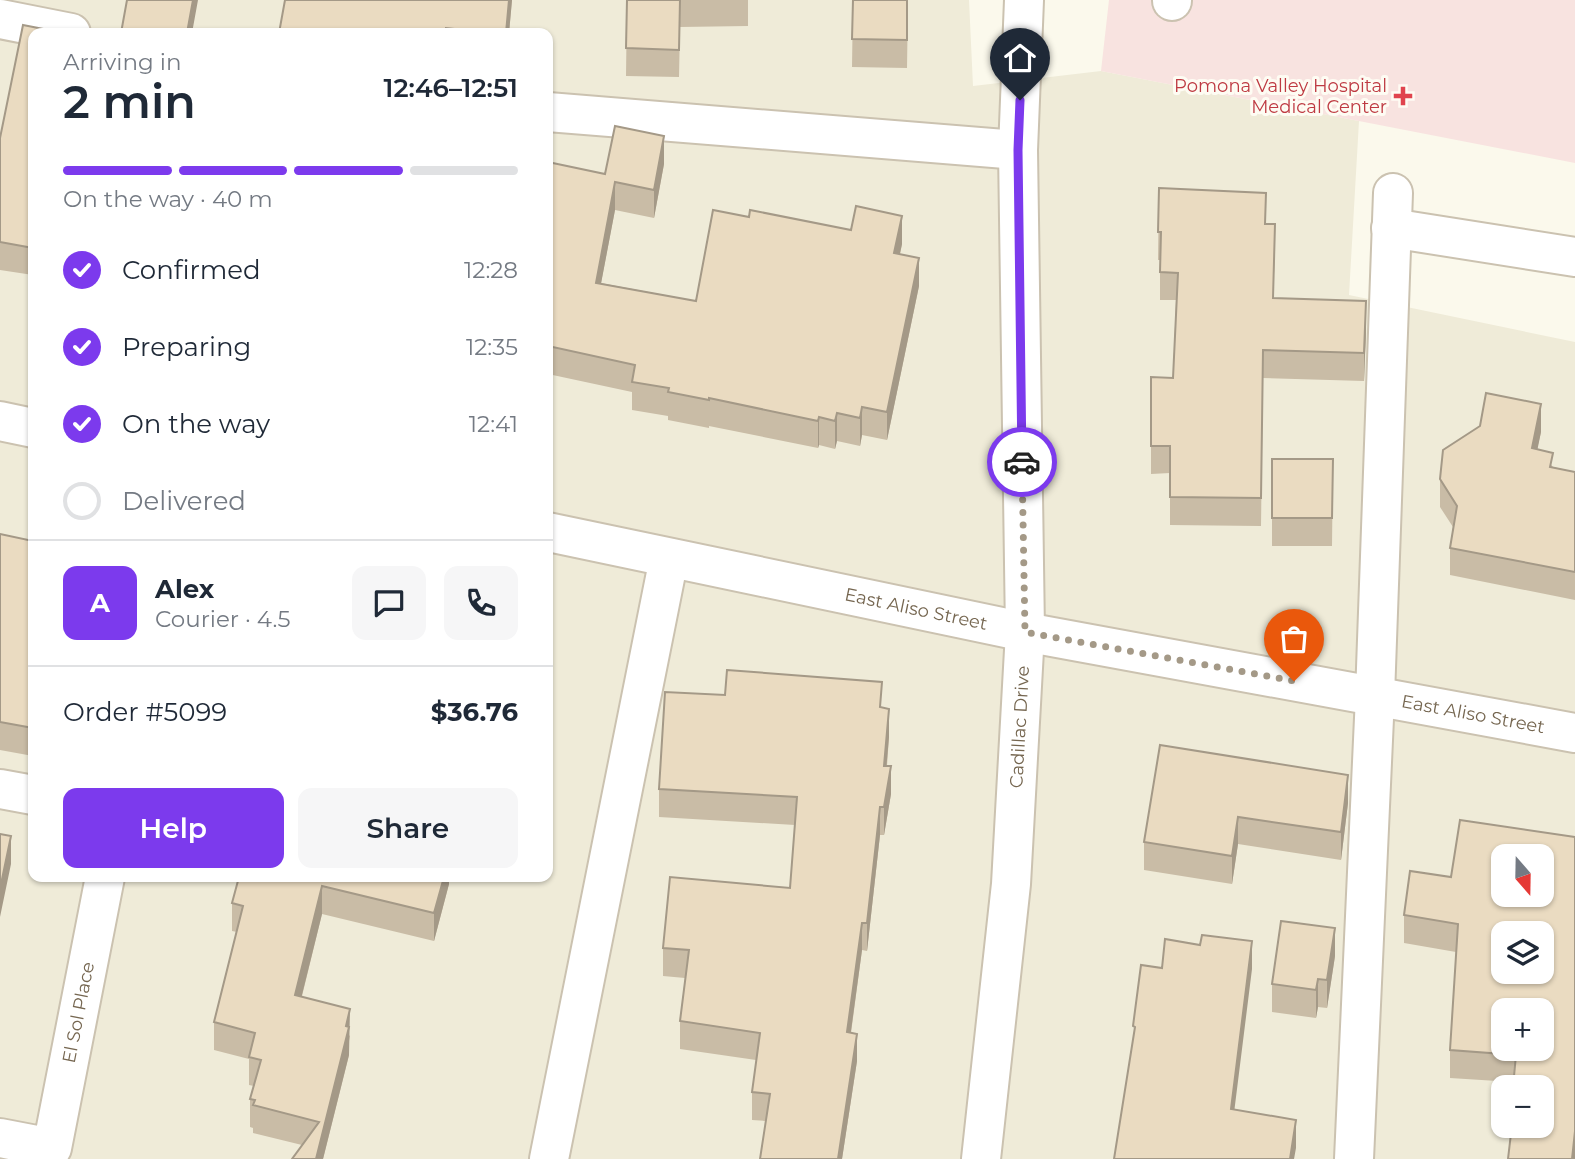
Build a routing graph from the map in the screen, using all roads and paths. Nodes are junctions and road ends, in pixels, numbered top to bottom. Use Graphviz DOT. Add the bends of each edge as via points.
graph roads {
  1 [pos="1024,0"];
  2 [pos="0,19"];
  3 [pos="46,28"];
  4 [pos="553,112"];
  5 [pos="1018,150"];
  6 [pos="1575,257"];
  7 [pos="0,421"];
  8 [pos="28,427"];
  9 [pos="553,534"];
  10 [pos="670,558"];
  11 [pos="1025,632"];
  12 [pos="1375,696"];
  13 [pos="1575,733"];
  14 [pos="0,789"];
  15 [pos="28,794"];
  16 [pos="104,882"];
  17 [pos="0,1138"];
  18 [pos="549,1159"];
  19 [pos="981,1159"];
  20 [pos="1354,1159"];
  1 -- 5 [label="street, Cadillac Drive"];
  2 -- 3 [label="street"];
  4 -- 5 [label="street"];
  5 -- 11 [label="street, Cadillac Drive"];
  6 -- 12 [label="street" via="1392,211"];
  7 -- 8 [label="street"];
  9 -- 10 [label="street, East Aliso Street"];
  10 -- 11 [label="street, East Aliso Street"];
  10 -- 18 [label="street"];
  11 -- 12 [label="street, East Aliso Street"];
  11 -- 19 [label="street, Cadillac Drive" via="1011,884"];
  12 -- 13 [label="street, East Aliso Street"];
  12 -- 20 [label="street"];
  14 -- 15 [label="street"];
  16 -- 17 [label="street, El Sol Place" via="52,1148"];
}
